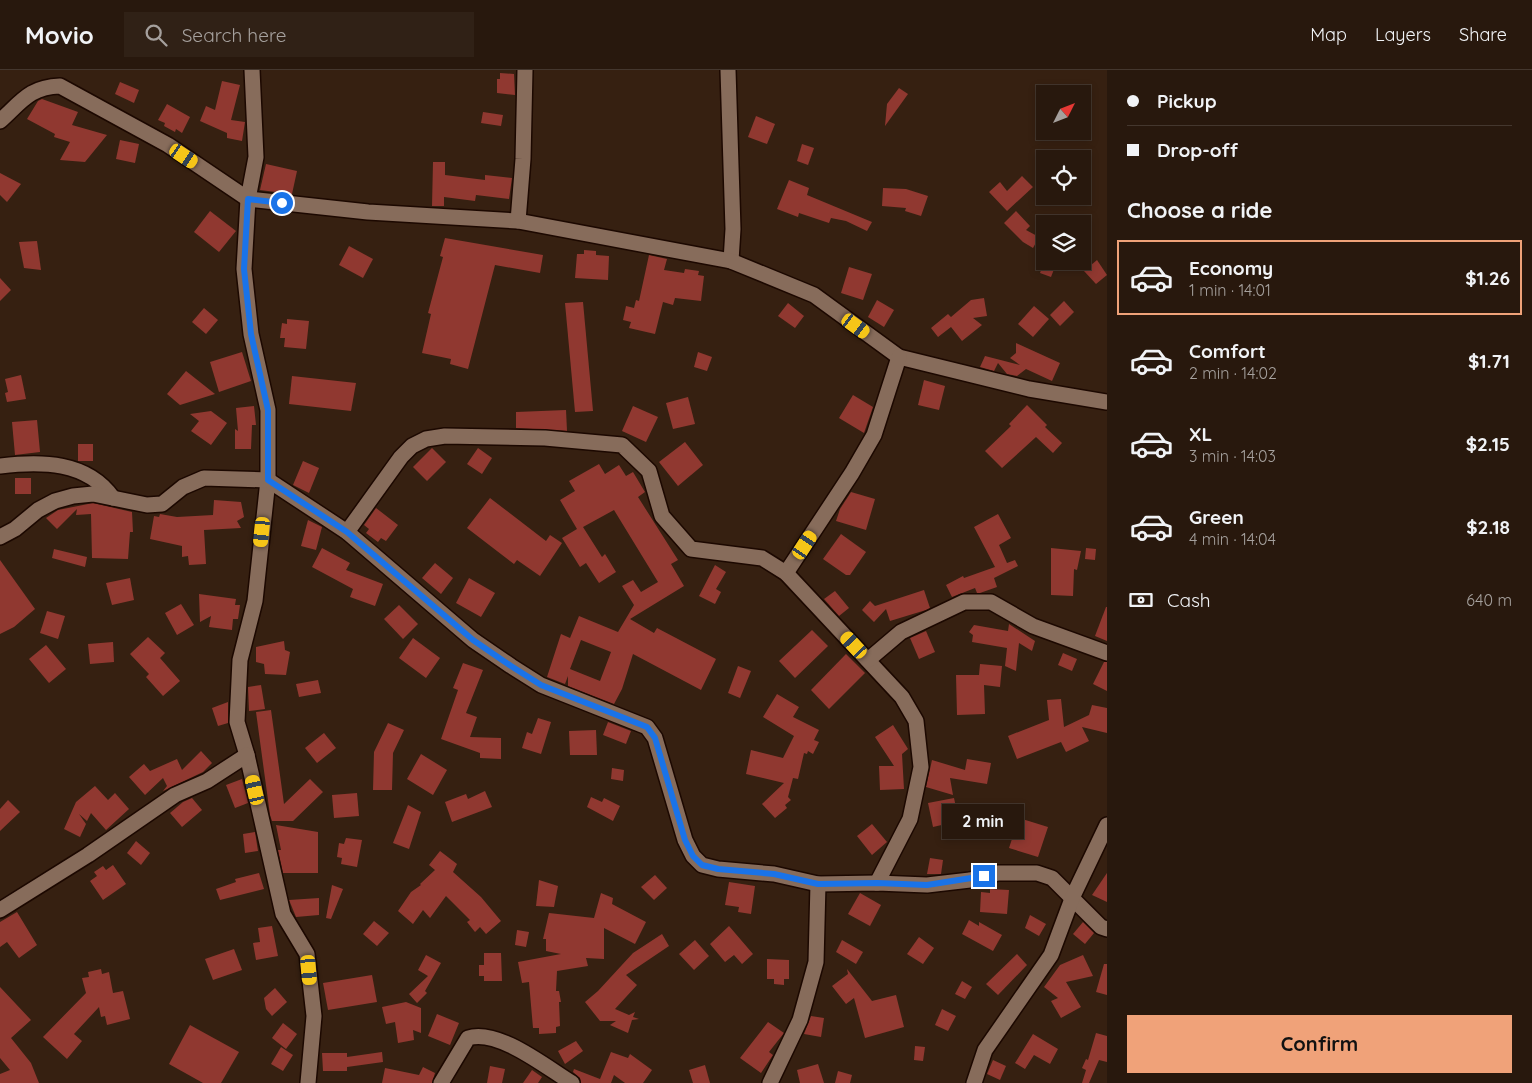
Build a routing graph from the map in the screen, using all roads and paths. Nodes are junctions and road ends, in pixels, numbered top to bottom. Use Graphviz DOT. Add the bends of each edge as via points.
graph roads {
  1 [pos="252,70"];
  2 [pos="525,70"];
  3 [pos="728,70"];
  4 [pos="0,121"];
  5 [pos="248,199"];
  6 [pos="518,221"];
  7 [pos="730,261"];
  8 [pos="899,357"];
  9 [pos="1107,402"];
  10 [pos="0,466"];
  11 [pos="268,480"];
  12 [pos="114,498"];
  13 [pos="347,532"];
  14 [pos="0,537"];
  15 [pos="786,573"];
  16 [pos="1107,652"];
  17 [pos="868,660"];
  18 [pos="247,755"];
  19 [pos="1107,825"];
  20 [pos="877,883"];
  21 [pos="818,884"];
  22 [pos="1073,896"];
  23 [pos="0,910"];
  24 [pos="1107,929"];
  25 [pos="308,1083"];
  26 [pos="441,1083"];
  27 [pos="572,1083"];
  28 [pos="770,1083"];
  29 [pos="974,1083"];
  1 -- 5 [label="street" via="256,157"];
  2 -- 6 [label="street"];
  3 -- 7 [label="street" via="733,229"];
  4 -- 5 [label="street" via="31,93 42,87 60,86 168,145"];
  5 -- 6 [label="street" via="368,212"];
  5 -- 11 [label="street" via="244,269 251,334 268,410"];
  6 -- 7 [label="street"];
  7 -- 8 [label="street" via="814,295"];
  8 -- 9 [label="street" via="1029,389"];
  8 -- 15 [label="street" via="874,435"];
  10 -- 12 [label="street" via="58,464 87,474 105,486"];
  11 -- 12 [label="street" via="204,478 183,487 162,504 147,505"];
  11 -- 13 [label="street"];
  11 -- 18 [label="street" via="255,601 240,660 237,722"];
  12 -- 14 [label="street" via="93,494 55,501"];
  13 -- 15 [label="street" via="401,457 426,439 445,436 545,438 622,445 649,471 662,516 691,549 762,558"];
  13 -- 21 [label="street" via="473,640 511,666 541,685 647,727 655,738 685,840 702,865 774,874"];
  15 -- 17 [label="street"];
  16 -- 17 [label="street" via="1033,626 992,602 964,602 902,632"];
  17 -- 20 [label="street" via="902,697 916,721 920,767 910,818"];
  18 -- 23 [label="street" via="207,781 175,795"];
  18 -- 25 [label="street" via="283,914 307,954 314,1016"];
  19 -- 22 [label="street"];
  20 -- 21 [label="street"];
  20 -- 22 [label="street" via="927,885 998,873 1037,873 1052,878"];
  21 -- 28 [label="street" via="816,962 800,1020"];
  22 -- 24 [label="street"];
  22 -- 29 [label="street" via="1051,955 985,1050"];
  26 -- 27 [label="street" via="468,1038 476,1036 497,1038"];
}
